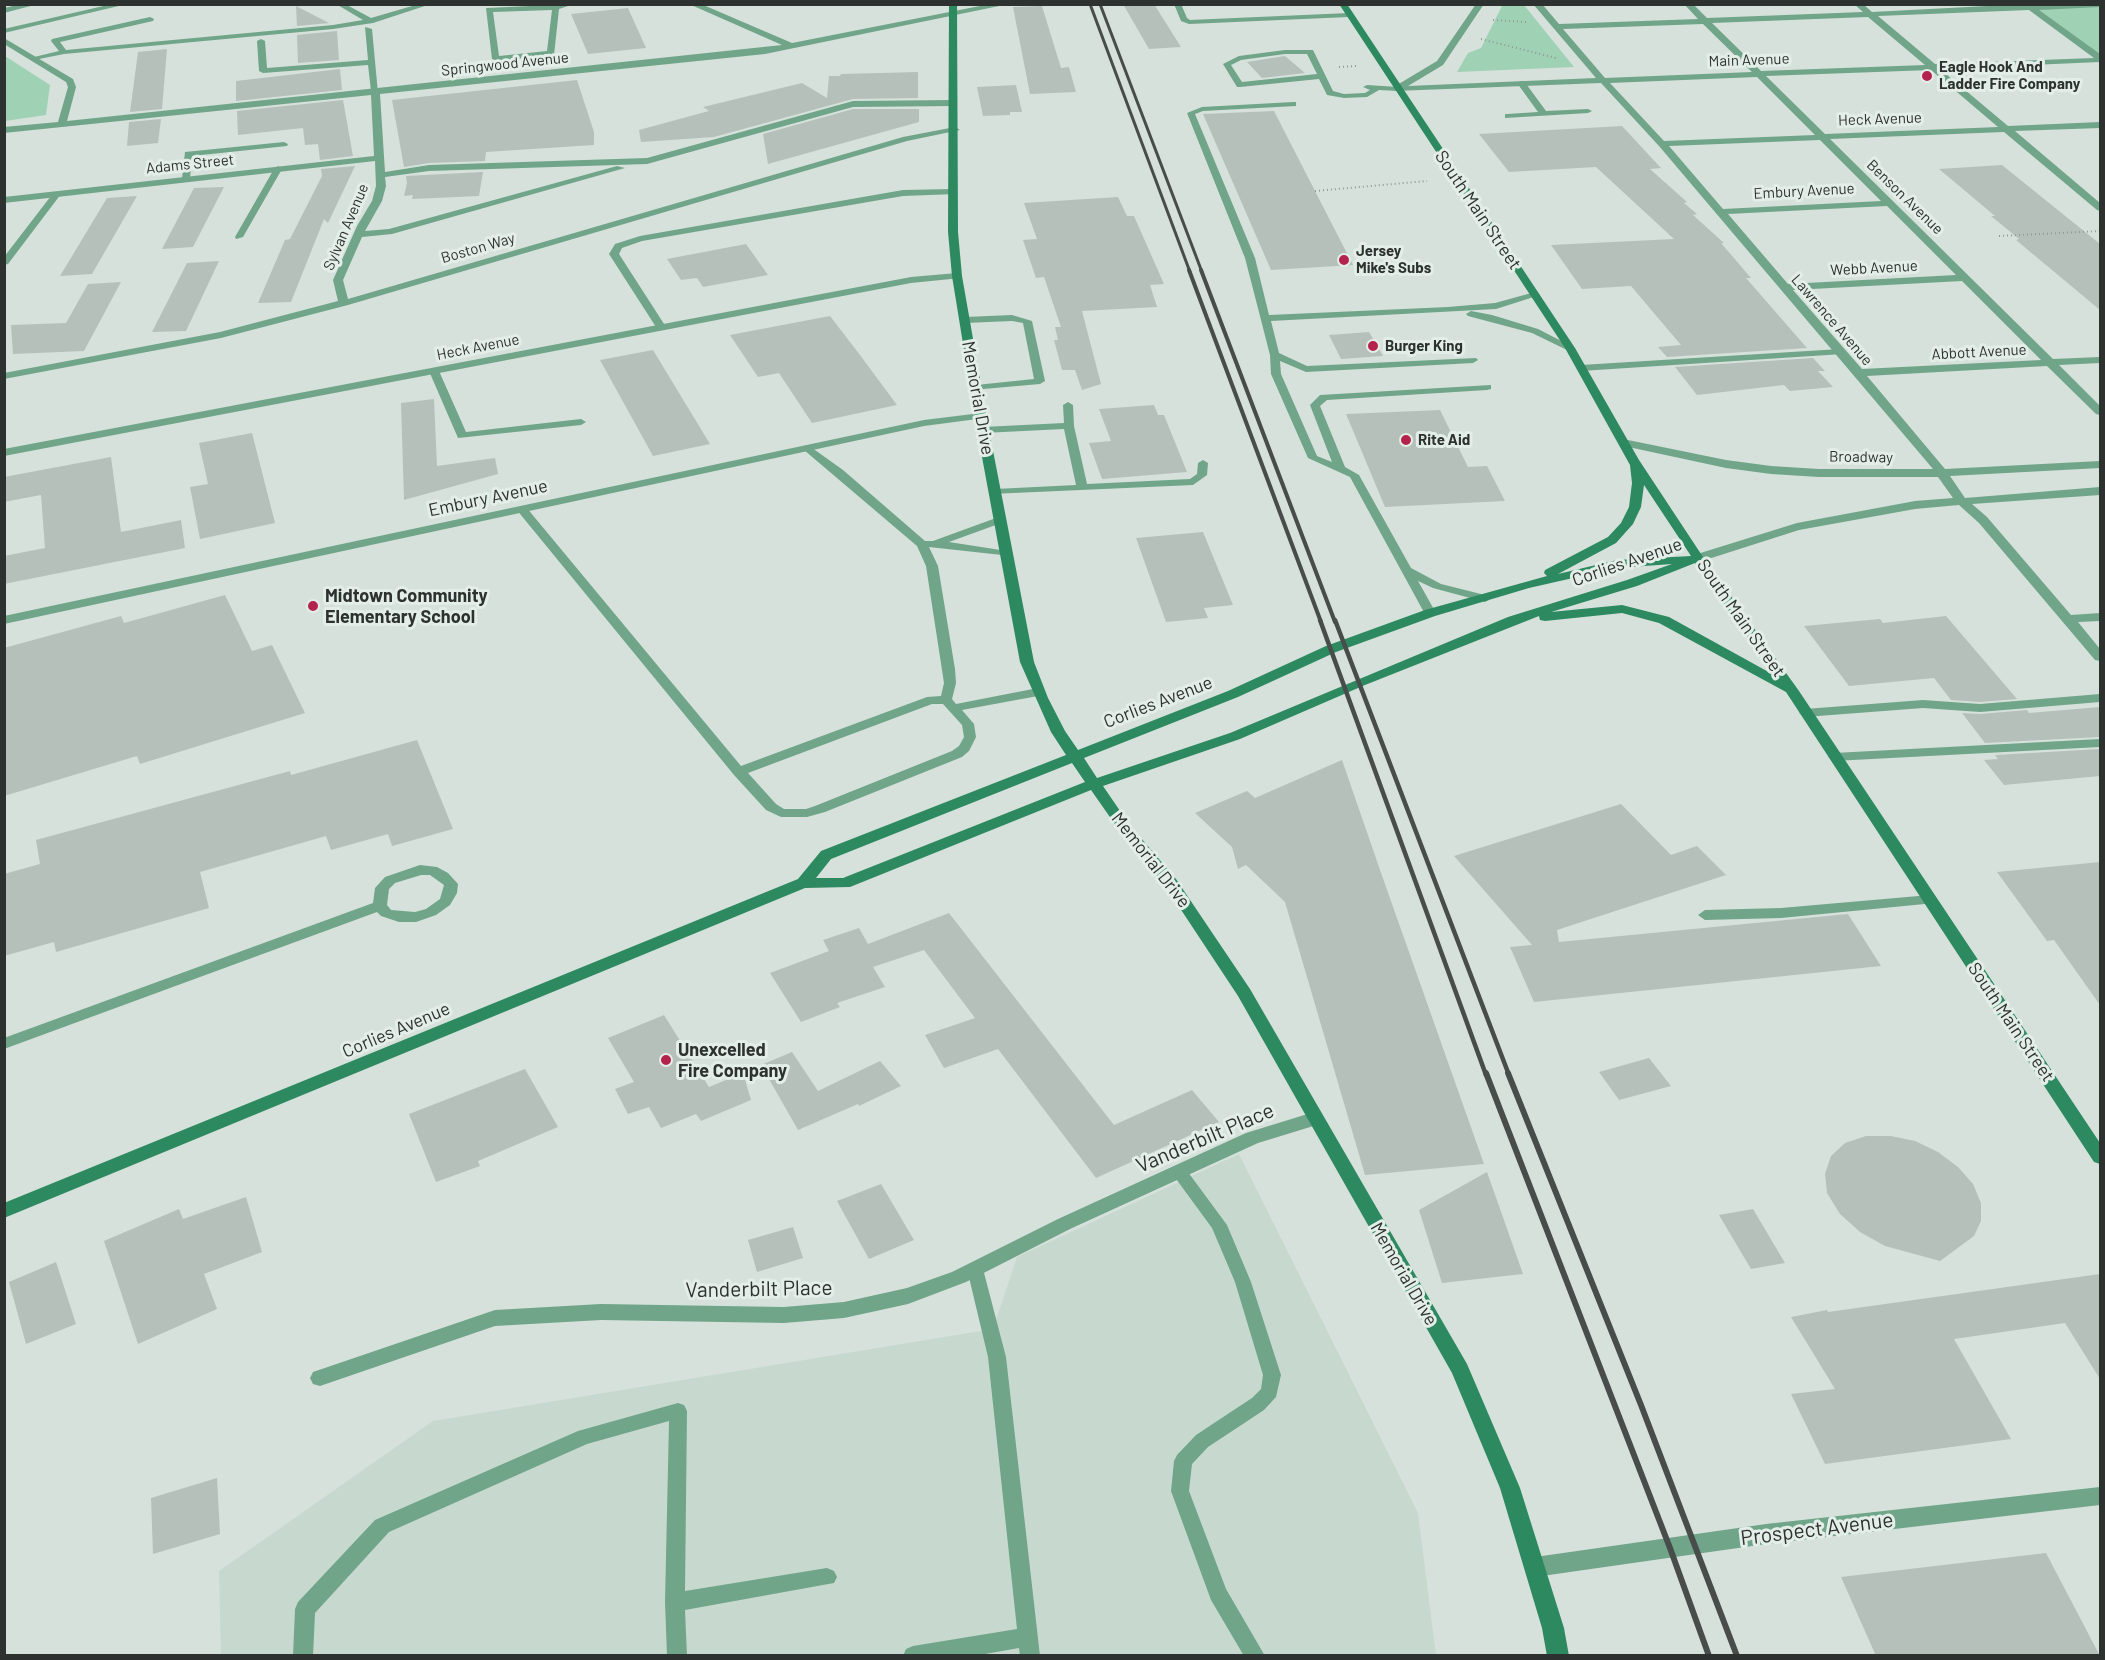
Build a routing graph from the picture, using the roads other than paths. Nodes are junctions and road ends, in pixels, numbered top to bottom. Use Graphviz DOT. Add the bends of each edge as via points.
graph roads {
  1 [pos="34,4"];
  2 [pos="339,4"];
  3 [pos="428,4"];
  4 [pos="571,4"];
  5 [pos="693,4"];
  6 [pos="953,4"];
  7 [pos="1005,4"];
  8 [pos="1177,4"];
  9 [pos="1343,4"];
  10 [pos="1480,4"];
  11 [pos="1538,4"];
  12 [pos="1688,4"];
  13 [pos="1857,4"];
  14 [pos="119,5"];
  15 [pos="2100,5"];
  16 [pos="2028,6"];
  17 [pos="556,8"];
  18 [pos="4,11"];
  19 [pos="953,15"];
  20 [pos="1349,15"];
  21 [pos="1869,15"];
  22 [pos="150,19"];
  23 [pos="1704,22"];
  24 [pos="369,25"];
  25 [pos="1555,25"];
  26 [pos="4,31"];
  27 [pos="5,41"];
  28 [pos="261,41"];
  29 [pos="791,46"];
  30 [pos="64,52"];
  31 [pos="34,58"];
  32 [pos="2100,59"];
  33 [pos="371,62"];
  34 [pos="1933,67"];
  35 [pos="1758,73"];
  36 [pos="1322,76"];
  37 [pos="1602,80"];
  38 [pos="1521,83"];
  39 [pos="1398,89"];
  40 [pos="375,92"];
  41 [pos="1246,96"];
  42 [pos="953,103"];
  43 [pos="1293,104"];
  44 [pos="1588,111"];
  45 [pos="1544,114"];
  46 [pos="1508,116"];
  47 [pos="62,124"];
  48 [pos="2100,125"];
  49 [pos="2006,129"];
  50 [pos="4,130"];
  51 [pos="955,130"];
  52 [pos="1821,137"];
  53 [pos="284,144"];
  54 [pos="1662,144"];
  55 [pos="379,158"];
  56 [pos="647,161"];
  57 [pos="278,169"];
  58 [pos="381,175"];
  59 [pos="186,180"];
  60 [pos="953,192"];
  61 [pos="57,194"];
  62 [pos="4,200"];
  63 [pos="1889,203"];
  64 [pos="2100,208"];
  65 [pos="1719,212"];
  66 [pos="359,234"];
  67 [pos="239,237"];
  68 [pos="5,262"];
  69 [pos="957,276"];
  70 [pos="1966,278"];
  71 [pos="1784,287"];
  72 [pos="1535,295"];
  73 [pos="344,303"];
  74 [pos="1448,310"];
  75 [pos="1264,318"];
  76 [pos="965,320"];
  77 [pos="661,327"];
  78 [pos="1570,348"];
  79 [pos="1840,352"];
  80 [pos="1275,355"];
  81 [pos="1473,360"];
  82 [pos="2100,360"];
  83 [pos="2052,363"];
  84 [pos="1581,368"];
  85 [pos="434,371"];
  86 [pos="1858,373"];
  87 [pos="4,376"];
  88 [pos="1487,387"];
  89 [pos="976,388"];
  90 [pos="1068,405"];
  91 [pos="2100,412"];
  92 [pos="981,416"];
  93 [pos="581,422"];
  94 [pos="1069,426"];
  95 [pos="983,430"];
  96 [pos="1623,443"];
  97 [pos="808,448"];
  98 [pos="4,453"];
  99 [pos="1633,460"];
  100 [pos="1203,463"];
  101 [pos="2100,464"];
  102 [pos="1340,469"];
  103 [pos="1943,473"];
  104 [pos="1082,488"];
  105 [pos="2100,491"];
  106 [pos="995,492"];
  107 [pos="1960,500"];
  108 [pos="522,509"];
  109 [pos="1000,520"];
  110 [pos="922,544"];
  111 [pos="936,544"];
  112 [pos="1007,555"];
  113 [pos="1698,558"];
  114 [pos="1408,571"];
  115 [pos="1526,585"];
  116 [pos="1485,598"];
  117 [pos="1430,613"];
  118 [pos="2100,617"];
  119 [pos="2068,619"];
  120 [pos="4,620"];
  121 [pos="1513,620"];
  122 [pos="2100,657"];
  123 [pos="1038,692"];
  124 [pos="1792,692"];
  125 [pos="2100,698"];
  126 [pos="949,704"];
  127 [pos="1806,713"];
  128 [pos="2100,743"];
  129 [pos="1076,755"];
  130 [pos="1834,757"];
  131 [pos="739,772"];
  132 [pos="1093,784"];
  133 [pos="802,883"];
  134 [pos="1930,900"];
  135 [pos="380,906"];
  136 [pos="1705,915"];
  137 [pos="4,1044"];
  138 [pos="1314,1119"];
  139 [pos="2100,1157"];
  140 [pos="1179,1172"];
  141 [pos="4,1211"];
  142 [pos="975,1269"];
  143 [pos="320,1378"];
  144 [pos="2100,1496"];
  145 [pos="1535,1567"];
  146 [pos="827,1577"];
  147 [pos="675,1602"];
  148 [pos="1029,1646"];
  149 [pos="303,1656"];
  150 [pos="678,1656"];
  151 [pos="913,1656"];
  152 [pos="1255,1656"];
  153 [pos="1558,1656"];
  1 -- 18 [label="street"];
  2 -- 24 [label="lane"];
  3 -- 24 [label="lane"];
  4 -- 17 [label="lane"];
  5 -- 29 [label="street"];
  6 -- 19 [label="main road, Memorial Drive"];
  7 -- 19 [label="street, Springwood Avenue"];
  8 -- 20 [label="lane" via="1184,20 1189,22"];
  9 -- 20 [label="main road, South Main Street"];
  10 -- 39 [label="street" via="1440,63"];
  11 -- 25 [label="street, Lawrence Avenue"];
  12 -- 23 [label="street, Benson Avenue"];
  13 -- 21 [label="street"];
  14 -- 26 [label="lane"];
  15 -- 16 [label="street"];
  16 -- 21 [label="street"];
  16 -- 32 [label="street"];
  17 -- 17 [label="lane" via="551,53 496,59 489,10"];
  19 -- 29 [label="street, Springwood Avenue"];
  19 -- 42 [label="main road, Memorial Drive"];
  20 -- 39 [label="main road, South Main Street"];
  21 -- 23 [label="street"];
  21 -- 34 [label="street"];
  22 -- 30 [label="lane" via="55,41"];
  23 -- 25 [label="street"];
  23 -- 35 [label="street, Benson Avenue"];
  24 -- 30 [label="lane"];
  24 -- 33 [label="lane"];
  25 -- 37 [label="street, Lawrence Avenue"];
  27 -- 31 [label="street"];
  28 -- 33 [label="lane" via="263,71"];
  29 -- 40 [label="street, Springwood Avenue"];
  30 -- 31 [label="lane"];
  31 -- 47 [label="street" via="70,81 72,87"];
  32 -- 34 [label="street, Main Avenue"];
  33 -- 40 [label="lane"];
  34 -- 35 [label="street, Main Avenue"];
  34 -- 49 [label="street"];
  35 -- 37 [label="street, Main Avenue"];
  35 -- 52 [label="street, Benson Avenue"];
  36 -- 39 [label="lane" via="1330,93 1344,96 1367,96 1372,88"];
  36 -- 41 [label="lane"];
  36 -- 41 [label="lane" via="1310,52 1285,52 1227,64"];
  37 -- 38 [label="street, Main Avenue"];
  37 -- 54 [label="street, Lawrence Avenue"];
  38 -- 39 [label="street, Main Avenue"];
  38 -- 45 [label="lane"];
  39 -- 72 [label="main road, South Main Street"];
  40 -- 47 [label="street, Springwood Avenue"];
  40 -- 55 [label="street, Sylvan Avenue"];
  41 -- 43 [label="lane"];
  41 -- 75 [label="lane" via="1191,113 1250,258"];
  42 -- 51 [label="main road, Memorial Drive"];
  42 -- 56 [label="street" via="853,104"];
  44 -- 45 [label="lane"];
  45 -- 46 [label="lane"];
  47 -- 50 [label="street, Springwood Avenue"];
  48 -- 49 [label="street, Heck Avenue"];
  49 -- 52 [label="street, Heck Avenue"];
  49 -- 64 [label="street"];
  51 -- 60 [label="main road, Memorial Drive"];
  51 -- 73 [label="street, Boston Way" via="906,139"];
  52 -- 54 [label="street, Heck Avenue"];
  52 -- 63 [label="street, Benson Avenue"];
  53 -- 59 [label="lane" via="188,154"];
  54 -- 65 [label="street, Lawrence Avenue"];
  55 -- 57 [label="street, Adams Street"];
  55 -- 58 [label="street, Sylvan Avenue"];
  56 -- 58 [label="street" via="429,168"];
  56 -- 66 [label="street" via="389,232"];
  57 -- 59 [label="street, Adams Street"];
  57 -- 67 [label="lane"];
  58 -- 66 [label="street, Sylvan Avenue" via="377,201"];
  59 -- 61 [label="street, Adams Street"];
  60 -- 69 [label="main road, Memorial Drive"];
  60 -- 77 [label="lane" via="903,193 618,246 614,254"];
  61 -- 62 [label="street, Adams Street"];
  61 -- 68 [label="lane"];
  63 -- 65 [label="street, Embury Avenue"];
  63 -- 70 [label="street, Benson Avenue"];
  65 -- 71 [label="street, Lawrence Avenue"];
  66 -- 73 [label="street, Sylvan Avenue" via="338,280"];
  69 -- 76 [label="main road, Memorial Drive"];
  69 -- 77 [label="street, Heck Avenue" via="911,280"];
  70 -- 71 [label="street, Webb Avenue"];
  70 -- 83 [label="street, Benson Avenue"];
  71 -- 79 [label="street, Lawrence Avenue"];
  72 -- 74 [label="lane" via="1496,306"];
  72 -- 78 [label="main road, South Main Street"];
  73 -- 87 [label="street, Boston Way" via="221,335"];
  74 -- 75 [label="lane"];
  74 -- 78 [label="lane" via="1501,320"];
  75 -- 80 [label="lane"];
  76 -- 89 [label="main road, Memorial Drive"];
  76 -- 89 [label="lane" via="1027,321 1040,381"];
  77 -- 85 [label="street, Heck Avenue"];
  78 -- 84 [label="main road, South Main Street"];
  79 -- 84 [label="lane"];
  79 -- 86 [label="street, Lawrence Avenue"];
  80 -- 81 [label="lane" via="1306,369"];
  80 -- 102 [label="lane" via="1276,374 1313,458"];
  82 -- 83 [label="street, Abbott Avenue"];
  83 -- 86 [label="street, Abbott Avenue"];
  83 -- 91 [label="street, Benson Avenue"];
  84 -- 96 [label="main road, South Main Street"];
  85 -- 93 [label="lane" via="462,436"];
  85 -- 98 [label="street, Heck Avenue"];
  86 -- 103 [label="street, Lawrence Avenue"];
  88 -- 102 [label="lane" via="1324,397 1315,405"];
  89 -- 92 [label="main road, Memorial Drive"];
  90 -- 94 [label="lane"];
  92 -- 95 [label="main road, Memorial Drive"];
  92 -- 97 [label="street, Embury Avenue" via="924,423"];
  94 -- 95 [label="lane"];
  94 -- 104 [label="lane"];
  95 -- 106 [label="main road, Memorial Drive"];
  96 -- 99 [label="main road, South Main Street"];
  96 -- 103 [label="street, Broadway" via="1771,470"];
  97 -- 108 [label="street, Embury Avenue"];
  97 -- 110 [label="lane"];
  99 -- 113 [label="main road, South Main Street"];
  99 -- 115 [label="main road" via="1638,483 1635,507 1627,524 1612,540"];
  100 -- 104 [label="lane" via="1202,475 1193,482"];
  101 -- 103 [label="street, Broadway"];
  102 -- 114 [label="lane" via="1354,475"];
  103 -- 107 [label="street, Lawrence Avenue"];
  104 -- 106 [label="lane"];
  105 -- 107 [label="street"];
  106 -- 109 [label="main road, Memorial Drive"];
  107 -- 113 [label="street" via="1807,525"];
  107 -- 119 [label="street, Lawrence Avenue" via="1983,520"];
  108 -- 120 [label="street, Embury Avenue"];
  108 -- 131 [label="lane"];
  109 -- 111 [label="lane"];
  109 -- 112 [label="main road, Memorial Drive"];
  110 -- 111 [label="lane"];
  110 -- 126 [label="lane" via="932,566 949,669"];
  111 -- 112 [label="lane"];
  112 -- 123 [label="main road, Memorial Drive" via="1027,662"];
  113 -- 115 [label="main road, Corlies Avenue" via="1617,564"];
  113 -- 121 [label="main road, Corlies Avenue"];
  113 -- 124 [label="main road, South Main Street"];
  114 -- 116 [label="lane" via="1437,586"];
  114 -- 117 [label="lane"];
  115 -- 116 [label="main road, Corlies Avenue"];
  116 -- 117 [label="main road, Corlies Avenue"];
  117 -- 129 [label="main road, Corlies Avenue" via="1331,649 1233,694"];
  118 -- 119 [label="street"];
  119 -- 122 [label="street, Lawrence Avenue"];
  121 -- 124 [label="main road" via="1622,609 1664,620"];
  121 -- 132 [label="main road, Corlies Avenue" via="1235,736"];
  123 -- 126 [label="lane"];
  123 -- 129 [label="main road, Memorial Drive" via="1058,732"];
  124 -- 127 [label="main road, South Main Street"];
  125 -- 127 [label="lane" via="1980,708 1923,704"];
  126 -- 131 [label="lane" via="941,699 918,703"];
  126 -- 131 [label="lane" via="968,724 970,737 957,754 807,813 781,813 771,807"];
  127 -- 130 [label="main road, South Main Street"];
  128 -- 130 [label="lane"];
  129 -- 132 [label="main road, Memorial Drive"];
  129 -- 133 [label="main road, Corlies Avenue" via="826,855"];
  130 -- 134 [label="main road, South Main Street"];
  132 -- 133 [label="main road, Corlies Avenue" via="845,883"];
  132 -- 138 [label="main road, Memorial Drive" via="1207,934"];
  133 -- 141 [label="main road, Corlies Avenue"];
  134 -- 136 [label="lane" via="1781,913"];
  134 -- 139 [label="main road, South Main Street"];
  135 -- 135 [label="lane" via="386,913 399,917 416,917 445,902 451,884 432,870 405,873 382,888"];
  135 -- 137 [label="lane"];
  138 -- 140 [label="street, Vanderbilt Place" via="1252,1138"];
  138 -- 145 [label="main road, Memorial Drive" via="1460,1370 1510,1488"];
  140 -- 142 [label="street, Vanderbilt Place"];
  140 -- 152 [label="lane" via="1219,1226 1243,1282 1272,1375 1270,1392 1258,1404 1202,1441 1183,1461 1180,1491 1218,1594"];
  142 -- 143 [label="street, Vanderbilt Place" via="908,1296 844,1310 784,1315 601,1312 495,1318"];
  142 -- 148 [label="lane" via="997,1357"];
  144 -- 145 [label="street, Prospect Avenue" via="1766,1534"];
  145 -- 153 [label="main road, Memorial Drive"];
  146 -- 147 [label="lane"];
  147 -- 149 [label="lane" via="678,1411 584,1437 382,1526 305,1609"];
  147 -- 150 [label="lane"];
  148 -- 151 [label="lane"];
}
